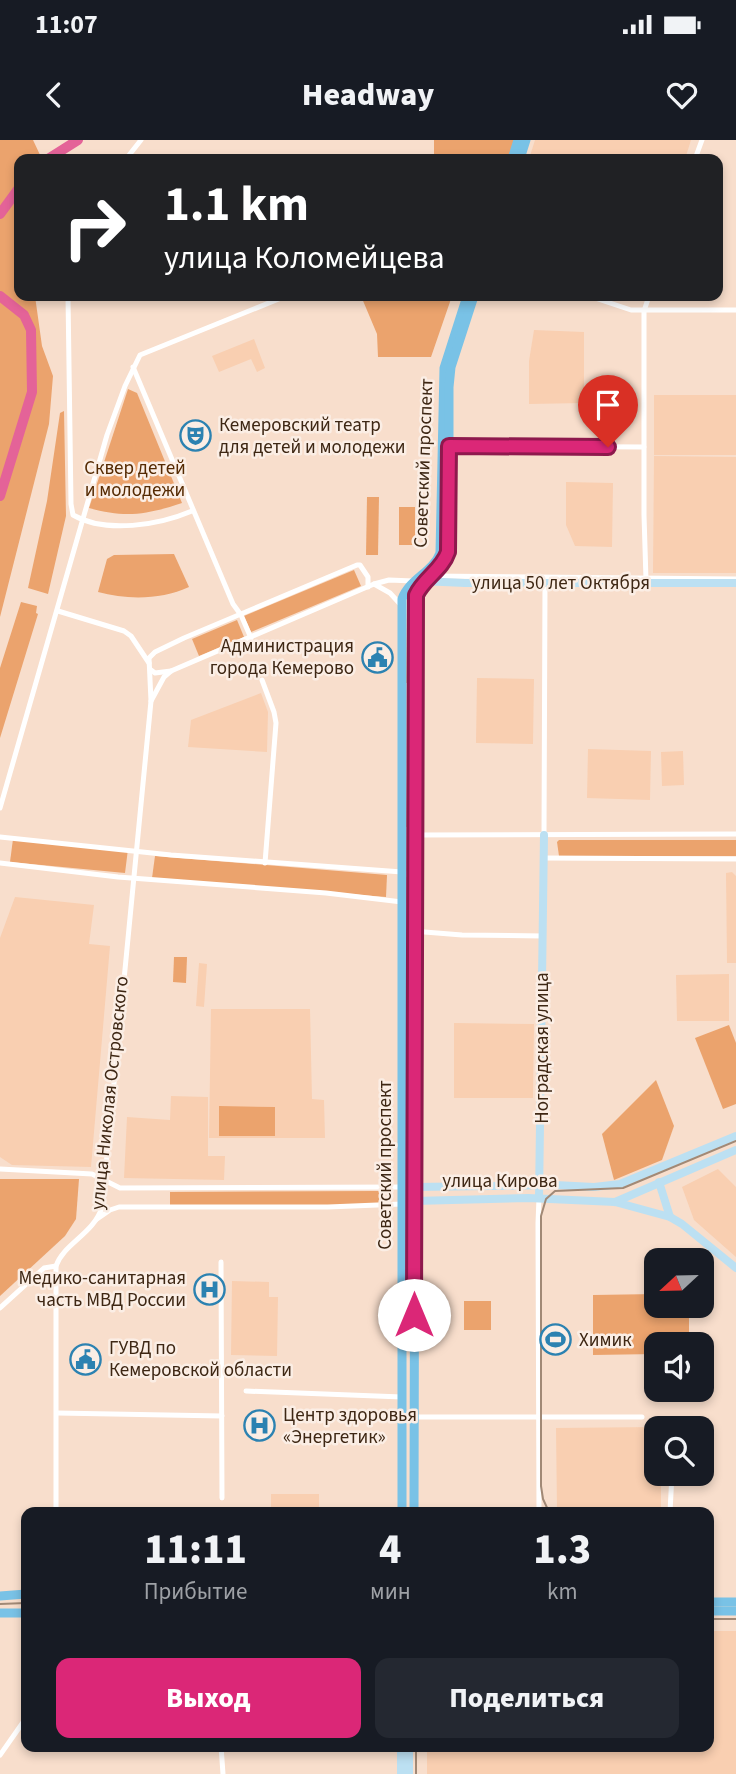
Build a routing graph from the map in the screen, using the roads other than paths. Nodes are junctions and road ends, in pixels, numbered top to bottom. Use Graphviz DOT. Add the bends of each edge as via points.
graph roads {
  1 [pos="141,140"];
  2 [pos="130,154"];
  3 [pos="68,301"];
  4 [pos="274,301"];
  5 [pos="465,301"];
  6 [pos="472,301"];
  7 [pos="604,301"];
  8 [pos="647,301"];
  9 [pos="736,310"];
  10 [pos="644,311"];
  11 [pos="134,367"];
  12 [pos="445,446"];
  13 [pos="644,447"];
  14 [pos="192,511"];
  15 [pos="83,520"];
  16 [pos="423,580"];
  17 [pos="646,581"];
  18 [pos="736,581"];
  19 [pos="545,583"];
  20 [pos="371,586"];
  21 [pos="402,606"];
  22 [pos="58,611"];
  23 [pos="241,615"];
  24 [pos="251,638"];
  25 [pos="149,663"];
  26 [pos="151,670"];
  27 [pos="171,671"];
  28 [pos="262,680"];
  29 [pos="402,688"];
  30 [pos="417,688"];
  31 [pos="151,701"];
  32 [pos="402,718"];
  33 [pos="417,718"];
  34 [pos="0,808"];
  35 [pos="736,834"];
  36 [pos="416,835"];
  37 [pos="544,835"];
  38 [pos="0,836"];
  39 [pos="135,852"];
  40 [pos="544,858"];
  41 [pos="736,859"];
  42 [pos="0,863"];
  43 [pos="265,863"];
  44 [pos="402,872"];
  45 [pos="132,878"];
  46 [pos="416,898"];
  47 [pos="402,902"];
  48 [pos="417,932"];
  49 [pos="543,936"];
  50 [pos="402,1109"];
  51 [pos="415,1110"];
  52 [pos="736,1136"];
  53 [pos="736,1150"];
  54 [pos="0,1169"];
  55 [pos="103,1178"];
  56 [pos="659,1182"];
  57 [pos="541,1185"];
  58 [pos="402,1187"];
  59 [pos="414,1187"];
  60 [pos="120,1188"];
  61 [pos="102,1197"];
  62 [pos="539,1198"];
  63 [pos="414,1200"];
  64 [pos="615,1202"];
  65 [pos="402,1204"];
  66 [pos="119,1208"];
  67 [pos="670,1217"];
  68 [pos="97,1219"];
  69 [pos="221,1262"];
  70 [pos="56,1266"];
  71 [pos="736,1268"];
  72 [pos="0,1308"];
  73 [pos="246,1391"];
  74 [pos="402,1397"];
  75 [pos="57,1413"];
  76 [pos="222,1416"];
  77 [pos="414,1416"];
  78 [pos="402,1417"];
  79 [pos="538,1417"];
  80 [pos="642,1417"];
  81 [pos="671,1486"];
  82 [pos="222,1498"];
  83 [pos="56,1507"];
  84 [pos="402,1507"];
  85 [pos="414,1507"];
  86 [pos="539,1507"];
  87 [pos="670,1507"];
  88 [pos="0,1594"];
  89 [pos="21,1594"];
  90 [pos="714,1602"];
  91 [pos="736,1602"];
  92 [pos="714,1611"];
  93 [pos="736,1611"];
  94 [pos="0,1613"];
  95 [pos="21,1613"];
  96 [pos="21,1725"];
  97 [pos="222,1752"];
  98 [pos="401,1752"];
  99 [pos="409,1752"];
  100 [pos="0,1755"];
  101 [pos="223,1774"];
  102 [pos="401,1774"];
  103 [pos="409,1774"];
  1 -- 2 [label="street"];
  3 -- 15 [label="street" via="71,504 73,515"];
  4 -- 11 [label="street" via="140,355"];
  5 -- 12 [label="main road, Советский проспект" via="444,368"];
  6 -- 12 [label="main road, Советский проспект" via="452,367"];
  7 -- 10 [label="street"];
  8 -- 10 [label="street"];
  9 -- 10 [label="street"];
  10 -- 13 [label="street"];
  11 -- 14 [label="street"];
  11 -- 15 [label="street" via="107,435"];
  12 -- 13 [label="street"];
  12 -- 16 [label="main road, Советский проспект" via="441,548"];
  12 -- 16 [label="main road, Советский проспект" via="449,546 443,563"];
  13 -- 17 [label="street"];
  14 -- 15 [label="street" via="131,526"];
  14 -- 23 [label="street"];
  15 -- 22 [label="street"];
  16 -- 17 [label="street, улица 50 лет Октября"];
  16 -- 19 [label="street, улица 50 лет Октября"];
  16 -- 20 [label="street" via="389,580"];
  16 -- 21 [label="main road, Советский проспект" via="405,592"];
  16 -- 30 [label="main road, Советский проспект" via="416,595"];
  17 -- 18 [label="street, улица 50 лет Октября"];
  17 -- 19 [label="street, улица 50 лет Октября"];
  19 -- 37 [label="street, Ноградская улица"];
  20 -- 21 [label="street" via="390,593"];
  20 -- 23 [label="street" via="366,572 357,565"];
  20 -- 24 [label="street"];
  21 -- 29 [label="main road, Советский проспект"];
  22 -- 25 [label="street, улица Николая Островского" via="124,631"];
  22 -- 34 [label="street"];
  23 -- 24 [label="street"];
  23 -- 25 [label="street" via="155,652"];
  24 -- 27 [label="street"];
  25 -- 26 [label="street, улица Николая Островского"];
  26 -- 27 [label="street"];
  26 -- 31 [label="street, улица Николая Островского"];
  27 -- 31 [label="street"];
  28 -- 43 [label="street" via="276,723"];
  29 -- 30 [label="main road" via="409,694"];
  29 -- 32 [label="main road, Советский проспект"];
  30 -- 33 [label="main road, Советский проспект"];
  31 -- 39 [label="street, улица Николая Островского"];
  32 -- 33 [label="main road" via="410,710"];
  32 -- 44 [label="main road, Советский проспект"];
  33 -- 36 [label="main road, Советский проспект"];
  35 -- 37 [label="street"];
  36 -- 37 [label="street"];
  36 -- 46 [label="main road, Советский проспект"];
  37 -- 40 [label="street, Ноградская улица"];
  38 -- 39 [label="street"];
  39 -- 43 [label="street"];
  39 -- 45 [label="street, улица Николая Островского"];
  40 -- 41 [label="street"];
  40 -- 49 [label="street, Ноградская улица"];
  42 -- 45 [label="street"];
  43 -- 44 [label="street"];
  44 -- 46 [label="street, Советский проспект" via="410,876"];
  44 -- 47 [label="main road, Советский проспект"];
  45 -- 47 [label="street"];
  45 -- 55 [label="street, улица Николая Островского"];
  46 -- 48 [label="main road, Советский проспект"];
  47 -- 48 [label="street, Советский проспект" via="407,907 408,928"];
  47 -- 50 [label="main road, Советский проспект"];
  48 -- 49 [label="street"];
  48 -- 51 [label="main road, Советский проспект"];
  49 -- 57 [label="street, Ноградская улица"];
  50 -- 51 [label="main road" via="407,1114"];
  50 -- 58 [label="main road, Советский проспект"];
  51 -- 59 [label="main road, Советский проспект"];
  52 -- 57 [label="street" via="620,1184"];
  53 -- 56 [label="street"];
  54 -- 55 [label="street"];
  55 -- 60 [label="street"];
  55 -- 61 [label="street, улица Николая Островского"];
  56 -- 64 [label="street"];
  56 -- 67 [label="street"];
  57 -- 59 [label="street"];
  57 -- 62 [label="street, Ноградская улица"];
  58 -- 59 [label="main road, улица Кирова"];
  58 -- 60 [label="street, улица Кирова"];
  58 -- 65 [label="main road, Советский проспект"];
  59 -- 63 [label="main road, Советский проспект"];
  60 -- 61 [label="street, улица Кирова"];
  61 -- 66 [label="street, улица Кирова"];
  61 -- 68 [label="street, улица Николая Островского"];
  62 -- 63 [label="street, улица Кирова"];
  62 -- 64 [label="street, улица Кирова"];
  62 -- 79 [label="street, Ноградская улица"];
  63 -- 65 [label="main road, улица Кирова"];
  63 -- 77 [label="main road, Советский проспект"];
  64 -- 67 [label="street, улица Кирова"];
  65 -- 66 [label="street, улица Кирова"];
  65 -- 74 [label="main road, Советский проспект"];
  66 -- 68 [label="street, улица Кирова"];
  67 -- 71 [label="street, улица Кирова"];
  68 -- 70 [label="street, улица Николая Островского"];
  69 -- 76 [label="street"];
  70 -- 72 [label="street" via="44,1268"];
  70 -- 75 [label="street"];
  73 -- 74 [label="street"];
  74 -- 78 [label="main road, Советский проспект"];
  75 -- 76 [label="street"];
  75 -- 83 [label="street"];
  76 -- 82 [label="street"];
  77 -- 78 [label="street"];
  77 -- 79 [label="street"];
  77 -- 85 [label="main road, Советский проспект"];
  78 -- 84 [label="main road, Советский проспект"];
  79 -- 80 [label="street"];
  79 -- 86 [label="street, Ноградская улица"];
  81 -- 87 [label="street"];
  88 -- 89 [label="main road"];
  90 -- 91 [label="main road"];
  92 -- 93 [label="main road"];
  94 -- 95 [label="main road"];
  96 -- 100 [label="street"];
  97 -- 101 [label="street"];
  98 -- 102 [label="street"];
  99 -- 103 [label="street"];
}
